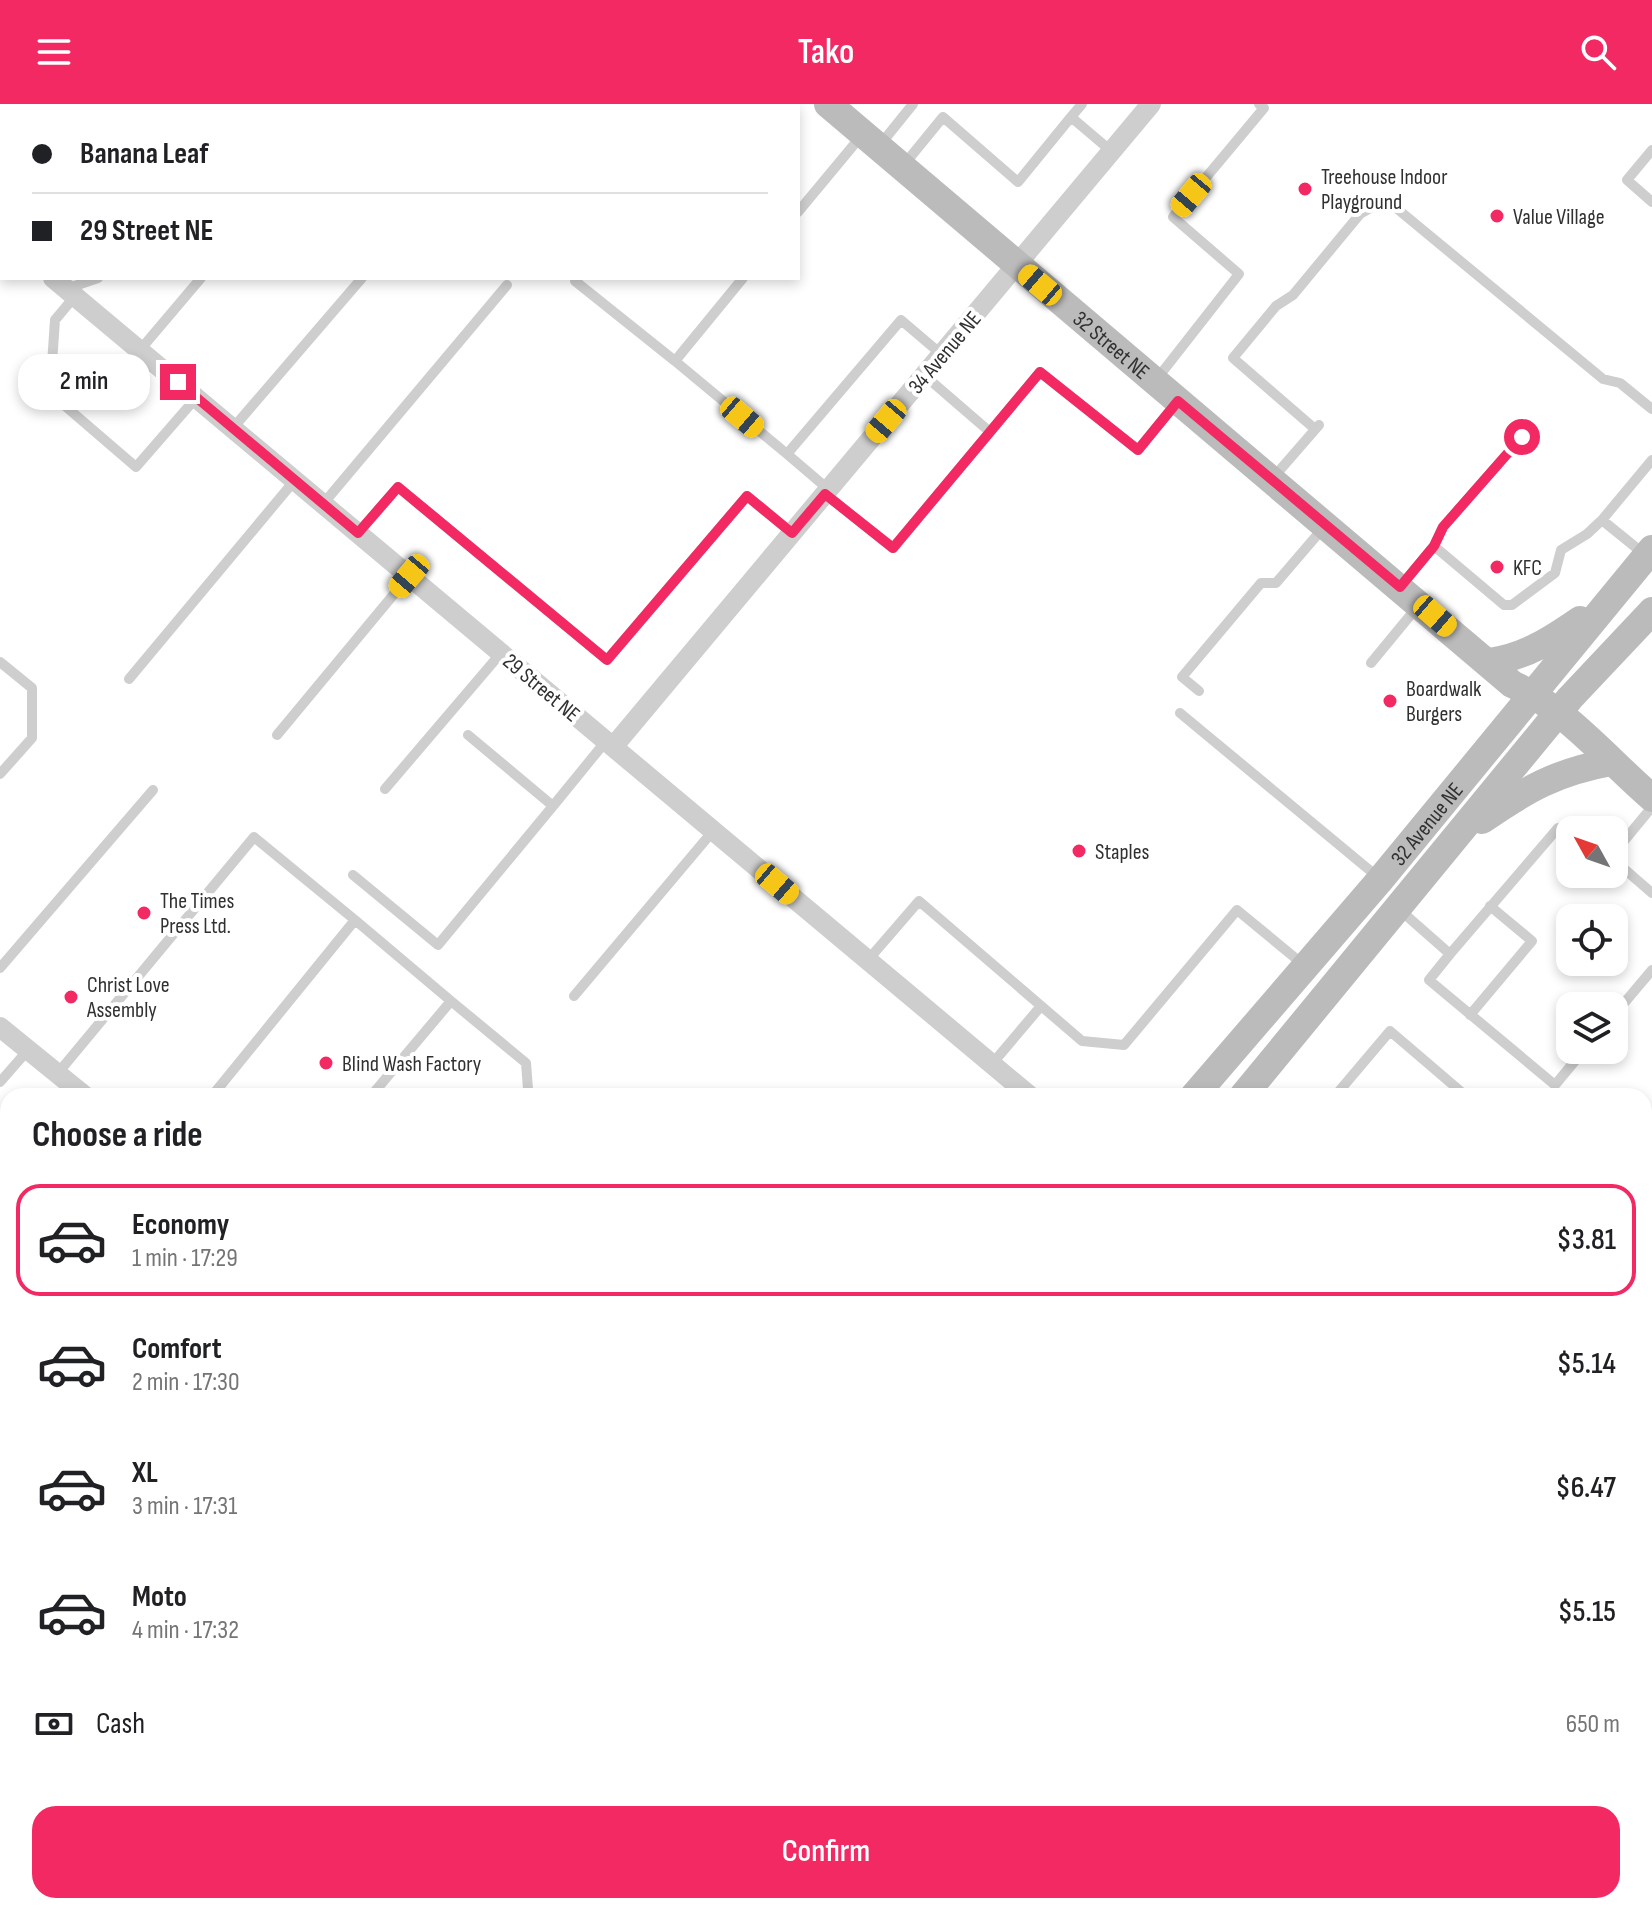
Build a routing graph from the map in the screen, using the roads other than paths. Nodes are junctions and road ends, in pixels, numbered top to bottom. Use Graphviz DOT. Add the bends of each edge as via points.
graph roads {
  1 [pos="828,104"];
  2 [pos="913,104"];
  3 [pos="1082,104"];
  4 [pos="1151,104"];
  5 [pos="1259,104"];
  6 [pos="1071,117"];
  7 [pos="871,140"];
  8 [pos="1652,150"];
  9 [pos="1111,151"];
  10 [pos="903,166"];
  11 [pos="1652,202"];
  12 [pos="800,210"];
  13 [pos="1018,266"];
  14 [pos="91,280"];
  15 [pos="199,280"];
  16 [pos="360,280"];
  17 [pos="576,280"];
  18 [pos="741,280"];
  19 [pos="507,285"];
  20 [pos="65,288"];
  21 [pos="140,350"];
  22 [pos="941,354"];
  23 [pos="675,361"];
  24 [pos="924,375"];
  25 [pos="1155,381"];
  26 [pos="196,398"];
  27 [pos="1178,401"];
  28 [pos="1652,409"];
  29 [pos="233,428"];
  30 [pos="990,432"];
  31 [pos="1522,437"];
  32 [pos="787,454"];
  33 [pos="1652,460"];
  34 [pos="295,480"];
  35 [pos="1271,480"];
  36 [pos="827,491"];
  37 [pos="323,504"];
  38 [pos="1602,520"];
  39 [pos="1325,525"];
  40 [pos="358,533"];
  41 [pos="792,533"];
  42 [pos="1434,546"];
  43 [pos="1649,552"];
  44 [pos="409,576"];
  45 [pos="1410,595"];
  46 [pos="1607,601"];
  47 [pos="1649,621"];
  48 [pos="501,653"];
  49 [pos="0,662"];
  50 [pos="1489,662"];
  51 [pos="1371,663"];
  52 [pos="129,679"];
  53 [pos="1199,691"];
  54 [pos="1532,693"];
  55 [pos="1180,713"];
  56 [pos="1557,714"];
  57 [pos="277,735"];
  58 [pos="468,735"];
  59 [pos="610,744"];
  60 [pos="1611,762"];
  61 [pos="0,774"];
  62 [pos="385,789"];
  63 [pos="153,790"];
  64 [pos="1652,798"];
  65 [pos="553,806"];
  66 [pos="1652,807"];
  67 [pos="1556,830"];
  68 [pos="713,831"];
  69 [pos="1628,836"];
  70 [pos="1455,839"];
  71 [pos="1628,872"];
  72 [pos="353,875"];
  73 [pos="1380,880"];
  74 [pos="1652,893"];
  75 [pos="1490,906"];
  76 [pos="1398,908"];
  77 [pos="355,920"];
  78 [pos="1450,954"];
  79 [pos="868,960"];
  80 [pos="0,968"];
  81 [pos="1307,968"];
  82 [pos="1652,970"];
  83 [pos="574,996"];
  84 [pos="1628,998"];
  85 [pos="451,1001"];
  86 [pos="1041,1006"];
  87 [pos="1470,1015"];
  88 [pos="0,1027"];
  89 [pos="28,1050"];
  90 [pos="992,1064"];
  91 [pos="1572,1064"];
  92 [pos="58,1073"];
  93 [pos="0,1082"];
  94 [pos="76,1088"];
  95 [pos="218,1088"];
  96 [pos="378,1088"];
  97 [pos="528,1088"];
  98 [pos="1020,1088"];
  99 [pos="1201,1088"];
  100 [pos="1251,1088"];
  101 [pos="1342,1088"];
  102 [pos="1457,1088"];
  1 -- 7 [label="main road, 32 Street NE"];
  2 -- 7 [label="lane"];
  3 -- 6 [label="lane"];
  4 -- 9 [label="street, 34 Avenue NE"];
  5 -- 25 [label="lane" via="1264,108 1173,217 1239,274"];
  6 -- 9 [label="lane"];
  6 -- 10 [label="lane" via="1018,182 943,117"];
  7 -- 10 [label="main road, 32 Street NE"];
  7 -- 12 [label="lane"];
  8 -- 11 [label="lane" via="1627,180"];
  9 -- 13 [label="street, 34 Avenue NE"];
  10 -- 13 [label="main road, 32 Street NE"];
  13 -- 22 [label="street, 34 Avenue NE"];
  13 -- 25 [label="main road, 32 Street NE"];
  14 -- 20 [label="lane"];
  15 -- 21 [label="lane"];
  16 -- 29 [label="lane"];
  17 -- 23 [label="lane"];
  18 -- 23 [label="lane"];
  19 -- 37 [label="lane"];
  20 -- 21 [label="street, 29 Street NE"];
  20 -- 26 [label="lane" via="55,320 50,393 136,467"];
  21 -- 26 [label="street, 29 Street NE"];
  22 -- 24 [label="street, 34 Avenue NE"];
  22 -- 32 [label="lane" via="901,320"];
  23 -- 32 [label="lane"];
  24 -- 30 [label="lane"];
  24 -- 36 [label="street, 34 Avenue NE"];
  25 -- 27 [label="main road, 32 Street NE"];
  26 -- 29 [label="street, 29 Street NE"];
  27 -- 30 [label="lane" via="1138,450 1040,372"];
  27 -- 35 [label="main road, 32 Street NE"];
  28 -- 35 [label="lane" via="1620,383 1603,379 1395,207 1376,205 1360,214 1233,358 1317,427"];
  29 -- 34 [label="street, 29 Street NE"];
  30 -- 36 [label="lane" via="893,548"];
  31 -- 42 [label="lane" via="1443,527"];
  32 -- 36 [label="lane"];
  33 -- 38 [label="lane"];
  34 -- 37 [label="street, 29 Street NE"];
  34 -- 52 [label="lane"];
  35 -- 39 [label="main road, 32 Street NE"];
  36 -- 41 [label="street, 34 Avenue NE"];
  37 -- 40 [label="street, 29 Street NE"];
  38 -- 42 [label="lane" via="1561,550 1555,573 1512,605 1504,605"];
  38 -- 43 [label="lane"];
  39 -- 45 [label="main road, 32 Street NE"];
  39 -- 53 [label="lane" via="1276,583 1261,583 1182,677"];
  40 -- 41 [label="lane" via="398,487 607,660 747,496"];
  40 -- 44 [label="street, 29 Street NE"];
  41 -- 59 [label="street, 34 Avenue NE"];
  42 -- 45 [label="lane"];
  43 -- 46 [label="main road, 32 Avenue NE"];
  44 -- 48 [label="street, 29 Street NE"];
  44 -- 57 [label="lane"];
  45 -- 50 [label="main road, 32 Street NE"];
  45 -- 51 [label="lane"];
  46 -- 50 [label="main road" via="1529,652"];
  46 -- 54 [label="main road, 32 Avenue NE"];
  47 -- 56 [label="main road, 32 Avenue NE"];
  48 -- 59 [label="street, 29 Street NE"];
  48 -- 62 [label="lane"];
  49 -- 61 [label="lane" via="32,688 32,738"];
  50 -- 54 [label="main road, 32 Street NE" via="1512,684"];
  54 -- 56 [label="main road, 32 Street NE"];
  54 -- 73 [label="main road, 32 Avenue NE"];
  55 -- 73 [label="lane"];
  56 -- 60 [label="main road, 32 Street NE"];
  56 -- 70 [label="main road, 32 Avenue NE"];
  58 -- 65 [label="lane"];
  59 -- 65 [label="lane"];
  59 -- 68 [label="street, 29 Street NE"];
  60 -- 64 [label="main road, 32 Street NE"];
  60 -- 70 [label="main road" via="1566,771 1518,795"];
  63 -- 80 [label="lane"];
  65 -- 72 [label="lane" via="438,945"];
  66 -- 69 [label="lane"];
  67 -- 75 [label="lane"];
  68 -- 79 [label="street, 29 Street NE"];
  68 -- 83 [label="lane"];
  70 -- 76 [label="main road, 32 Avenue NE"];
  71 -- 74 [label="lane"];
  73 -- 81 [label="main road, 32 Avenue NE"];
  75 -- 78 [label="lane"];
  75 -- 87 [label="lane" via="1532,941"];
  76 -- 78 [label="lane"];
  76 -- 100 [label="main road, 32 Avenue NE"];
  77 -- 85 [label="lane"];
  77 -- 92 [label="lane" via="254,837"];
  77 -- 95 [label="lane"];
  78 -- 87 [label="lane" via="1429,980"];
  79 -- 86 [label="lane" via="919,901"];
  79 -- 90 [label="street, 29 Street NE"];
  81 -- 86 [label="lane" via="1237,910 1124,1045 1082,1041"];
  81 -- 99 [label="main road, 32 Avenue NE"];
  82 -- 84 [label="lane"];
  85 -- 96 [label="lane"];
  85 -- 97 [label="lane" via="526,1063"];
  86 -- 90 [label="lane"];
  87 -- 91 [label="lane" via="1555,1085"];
  88 -- 89 [label="street"];
  89 -- 92 [label="street"];
  89 -- 93 [label="lane"];
  90 -- 98 [label="street, 29 Street NE"];
  92 -- 94 [label="street"];
  101 -- 102 [label="lane" via="1390,1031"];
}
